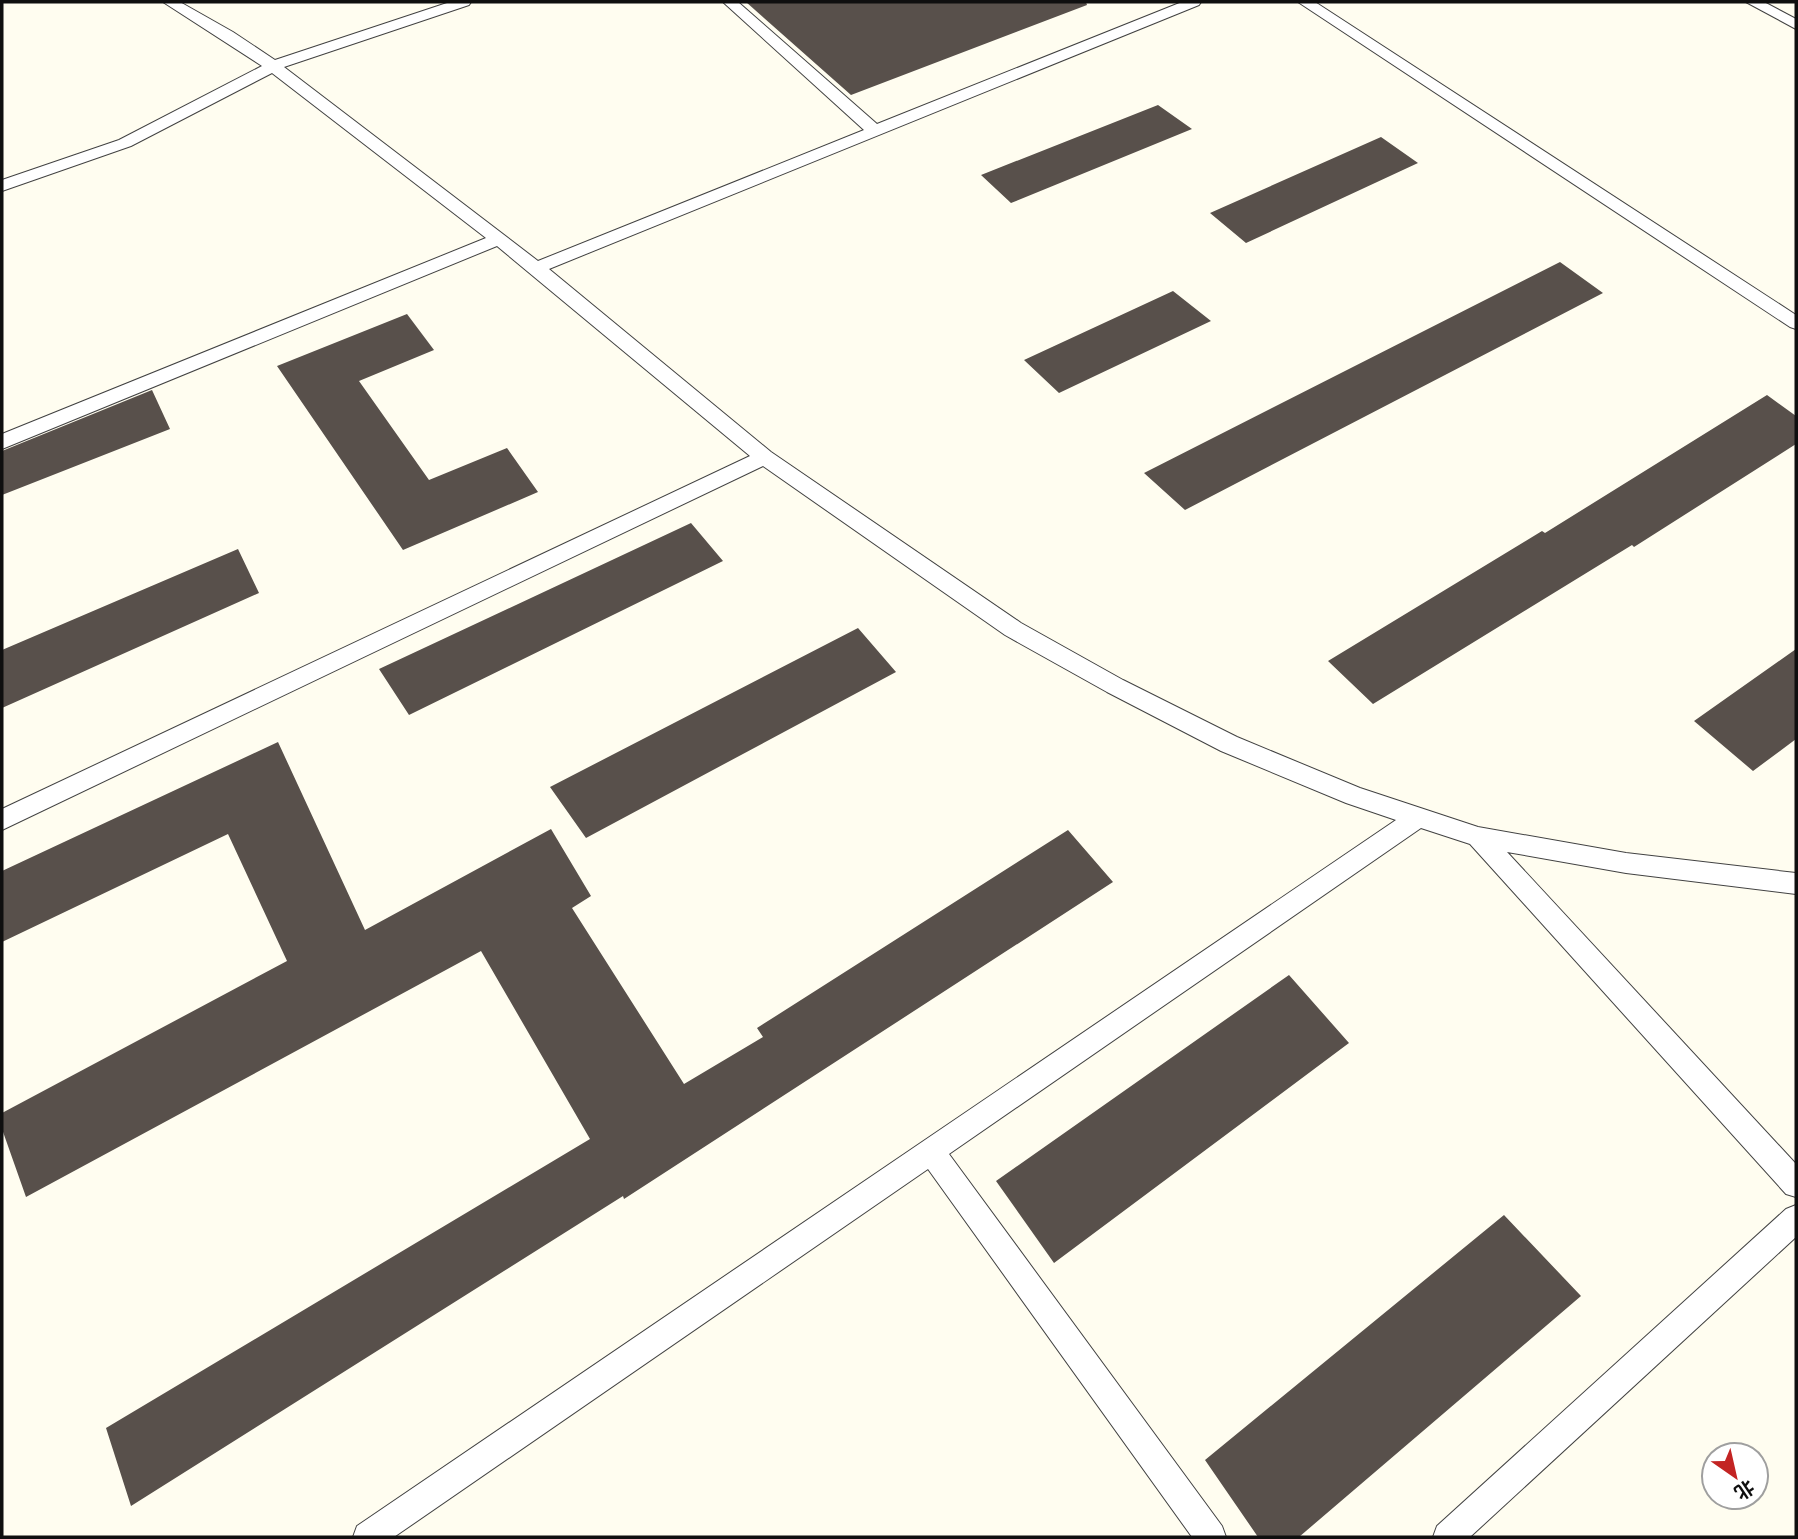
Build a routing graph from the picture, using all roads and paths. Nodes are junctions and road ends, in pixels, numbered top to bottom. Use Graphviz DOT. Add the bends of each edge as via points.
graph roads {
  1 [pos="170,2"];
  2 [pos="464,2"];
  3 [pos="730,2"];
  4 [pos="1194,2"];
  5 [pos="1305,2"];
  6 [pos="1753,2"];
  7 [pos="1796,25"];
  8 [pos="273,66"];
  9 [pos="874,130"];
  10 [pos="2,186"];
  11 [pos="497,240"];
  12 [pos="536,268"];
  13 [pos="1796,323"];
  14 [pos="2,442"];
  15 [pos="764,457"];
  16 [pos="1419,817"];
  17 [pos="2,820"];
  18 [pos="1478,837"];
  19 [pos="1796,883"];
  20 [pos="931,1151"];
  21 [pos="1796,1184"];
  22 [pos="1796,1219"];
  23 [pos="368,1537"];
  24 [pos="1210,1537"];
  25 [pos="1448,1537"];
  1 -- 8 [label="lane"];
  2 -- 8 [label="lane"];
  3 -- 9 [label="lane"];
  4 -- 9 [label="lane"];
  5 -- 13 [label="lane"];
  6 -- 7 [label="lane"];
  8 -- 10 [label="lane" via="125,143"];
  8 -- 11 [label="lane"];
  9 -- 12 [label="lane"];
  11 -- 12 [label="lane"];
  11 -- 14 [label="lane"];
  12 -- 15 [label="lane"];
  15 -- 16 [label="lane" via="1013,629 1115,686 1229,744 1354,796"];
  15 -- 17 [label="lane"];
  16 -- 18 [label="lane"];
  16 -- 20 [label="lane"];
  18 -- 19 [label="lane" via="1626,863"];
  18 -- 21 [label="lane"];
  20 -- 23 [label="lane"];
  20 -- 24 [label="lane"];
  22 -- 25 [label="lane"];
}
